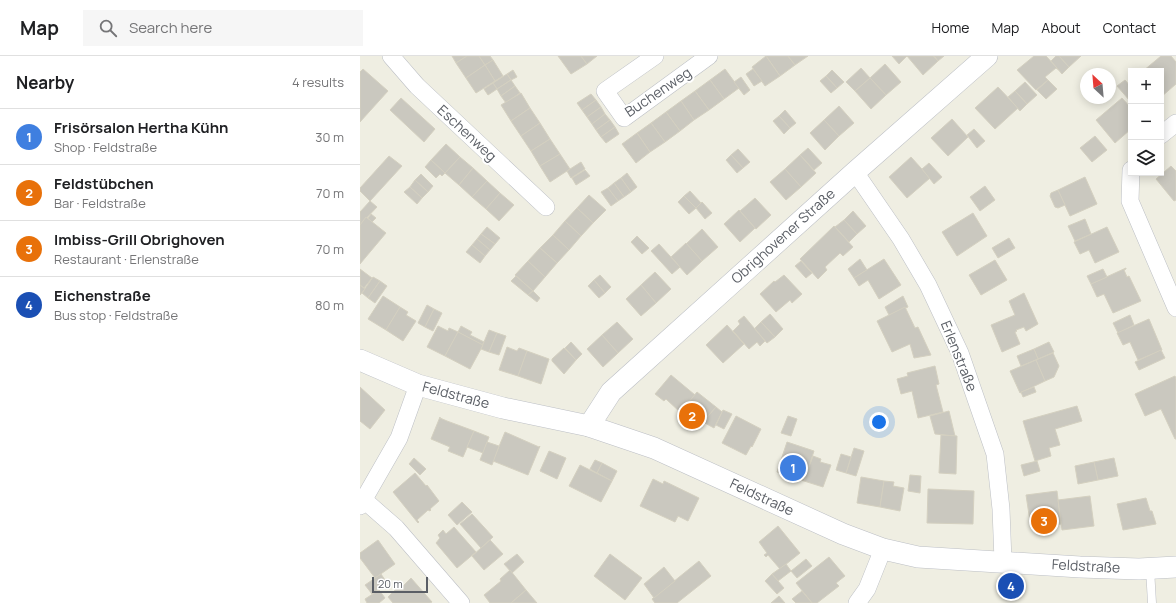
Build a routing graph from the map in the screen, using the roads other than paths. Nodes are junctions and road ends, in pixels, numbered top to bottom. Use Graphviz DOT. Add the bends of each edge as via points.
graph roads {
  1 [pos="391,56"];
  2 [pos="655,56"];
  3 [pos="709,56"];
  4 [pos="987,56"];
  5 [pos="1176,123"];
  6 [pos="1164,133"];
  7 [pos="855,172"];
  8 [pos="1131,176"];
  9 [pos="546,207"];
  10 [pos="1176,308"];
  11 [pos="360,360"];
  12 [pos="418,385"];
  13 [pos="589,426"];
  14 [pos="362,503"];
  15 [pos="883,549"];
  16 [pos="1003,561"];
  17 [pos="1176,567"];
  18 [pos="1150,568"];
  19 [pos="461,603"];
  20 [pos="857,603"];
  21 [pos="1152,603"];
  1 -- 9 [label="street, Eschenweg" via="417,86"];
  2 -- 3 [label="street, Buchenweg" via="605,91 624,118"];
  4 -- 7 [label="street, Obrighovener Straße"];
  5 -- 6 [label="street"];
  7 -- 13 [label="street, Obrighovener Straße" via="611,392"];
  7 -- 16 [label="street, Erlenstraße" via="901,239 928,285 960,353 995,454"];
  8 -- 10 [label="street" via="1130,201"];
  11 -- 12 [label="street, Feldstraße"];
  12 -- 13 [label="street, Feldstraße" via="503,408"];
  12 -- 14 [label="street" via="399,438"];
  13 -- 15 [label="street, Feldstraße" via="654,448 843,534"];
  14 -- 19 [label="street" via="396,528"];
  15 -- 16 [label="street, Feldstraße" via="918,557"];
  15 -- 20 [label="street" via="867,589"];
  16 -- 18 [label="street, Feldstraße" via="1080,567"];
  17 -- 18 [label="street, Feldstraße"];
  18 -- 21 [label="lane"];
}
